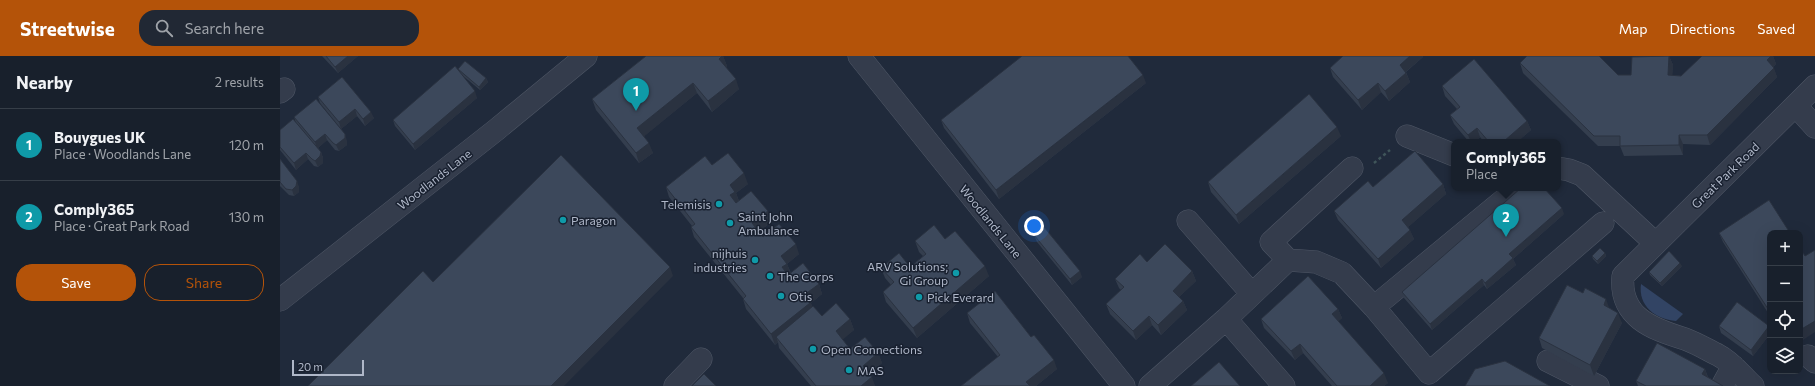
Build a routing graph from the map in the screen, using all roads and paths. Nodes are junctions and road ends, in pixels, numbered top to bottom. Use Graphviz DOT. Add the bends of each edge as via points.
graph roads {
  1 [pos="586,56"];
  2 [pos="859,56"];
  3 [pos="1815,86"];
  4 [pos="1796,106"];
  5 [pos="1815,127"];
  6 [pos="1407,136"];
  7 [pos="1451,154"];
  8 [pos="1352,168"];
  9 [pos="1561,169"];
  10 [pos="1514,191"];
  11 [pos="1188,221"];
  12 [pos="1603,223"];
  13 [pos="1655,243"];
  14 [pos="1288,260"];
  15 [pos="1252,294"];
  16 [pos="280,300"];
  17 [pos="1374,308"];
  18 [pos="1226,319"];
  19 [pos="701,359"];
  20 [pos="1548,361"];
  21 [pos="1733,366"];
  22 [pos="674,386"];
  23 [pos="1124,386"];
  24 [pos="1150,386"];
  25 [pos="1284,386"];
  26 [pos="1598,386"];
  27 [pos="1722,386"];
  28 [pos="1753,386"];
  1 -- 16 [label="street, Woodlands Lane"];
  2 -- 23 [label="street, Woodlands Lane"];
  3 -- 4 [label="street, Great Park Road"];
  4 -- 5 [label="street"];
  4 -- 13 [label="street, Great Park Road"];
  6 -- 7 [label="street"];
  8 -- 14 [label="street" via="1271,242"];
  9 -- 13 [label="street" via="1582,176"];
  10 -- 17 [label="street"];
  11 -- 15 [label="street"];
  12 -- 17 [label="street" via="1429,373"];
  13 -- 21 [label="street, Great Park Road" via="1623,276 1622,290 1625,302 1632,312 1651,327 1720,356"];
  14 -- 15 [label="street"];
  14 -- 17 [label="street" via="1316,262 1342,273"];
  15 -- 18 [label="street"];
  18 -- 24 [label="street"];
  18 -- 25 [label="street"];
  19 -- 22 [label="street"];
  20 -- 26 [label="street"];
  21 -- 27 [label="street"];
  21 -- 28 [label="street, Great Park Road"];
}
